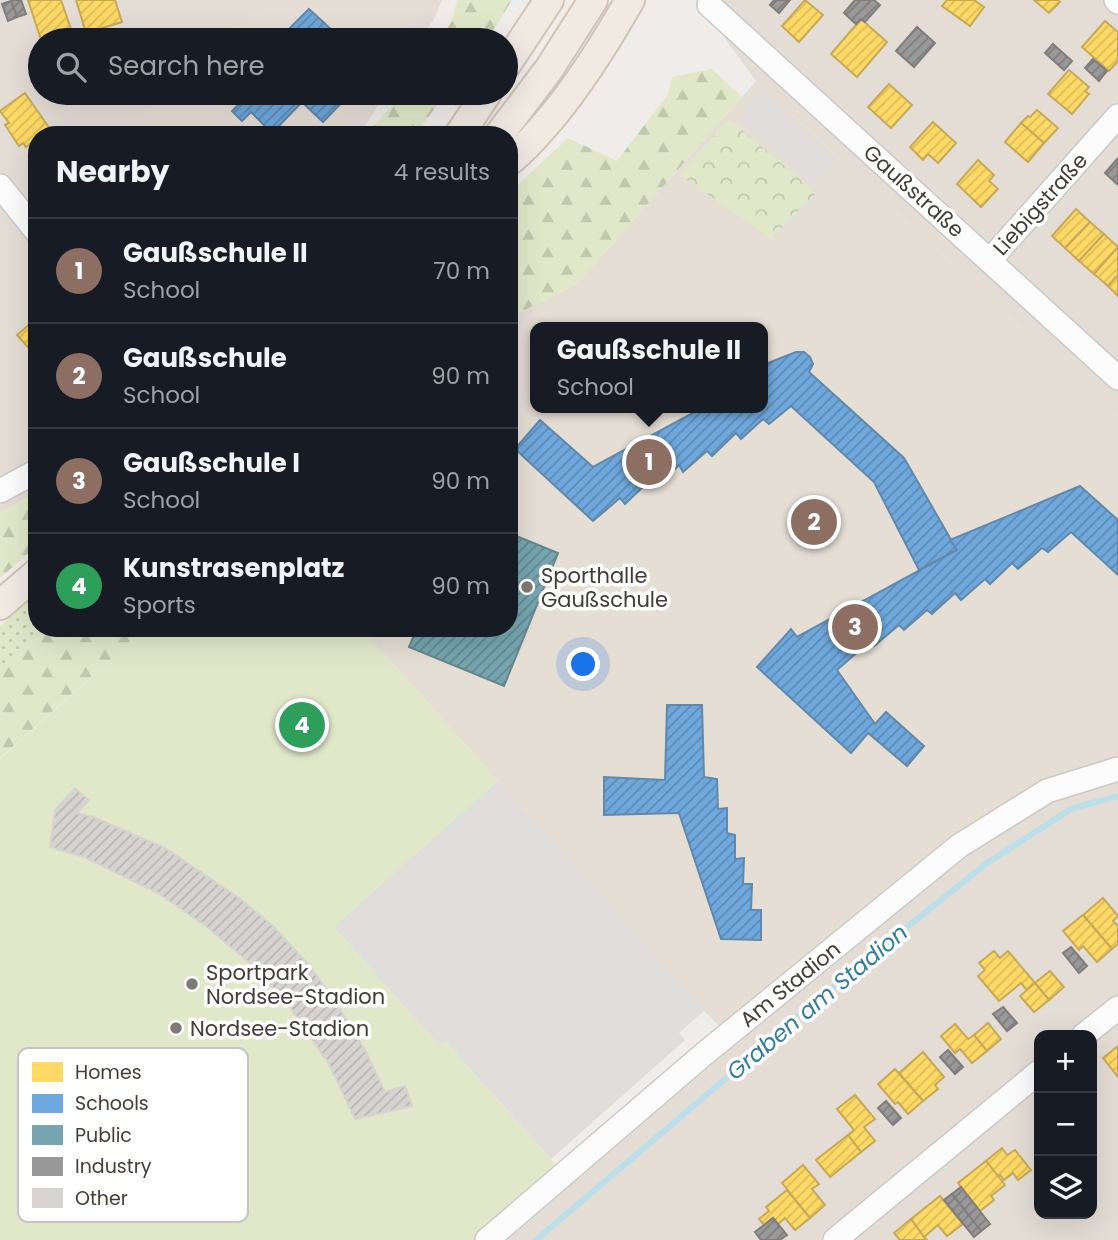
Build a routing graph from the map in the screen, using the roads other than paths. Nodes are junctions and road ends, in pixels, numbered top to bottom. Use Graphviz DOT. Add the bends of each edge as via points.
graph roads {
  1 [pos="549,0"];
  2 [pos="593,0"];
  3 [pos="630,0"];
  4 [pos="709,5"];
  5 [pos="518,47"];
  6 [pos="479,105"];
  7 [pos="1118,116"];
  8 [pos="465,126"];
  9 [pos="506,126"];
  10 [pos="518,154"];
  11 [pos="0,187"];
  12 [pos="28,221"];
  13 [pos="990,260"];
  14 [pos="1118,378"];
  15 [pos="28,476"];
  16 [pos="0,491"];
  17 [pos="28,581"];
  18 [pos="0,605"];
  19 [pos="1118,769"];
  20 [pos="1118,1008"];
  21 [pos="1090,1030"];
  22 [pos="1034,1076"];
  23 [pos="487,1240"];
  24 [pos="835,1240"];
  1 -- 5 [label="main road"];
  2 -- 9 [label="main road" via="550,69"];
  3 -- 10 [label="main road" via="583,77"];
  4 -- 13 [label="street, Gaußstraße"];
  6 -- 8 [label="main road"];
  7 -- 13 [label="street, Liebigstraße"];
  11 -- 12 [label="street"];
  13 -- 14 [label="street, Gaußstraße"];
  15 -- 16 [label="street"];
  17 -- 18 [label="main road"];
  19 -- 23 [label="street, Am Stadion" via="1047,791 959,846 704,1054"];
  20 -- 21 [label="street"];
  22 -- 24 [label="street"];
}
